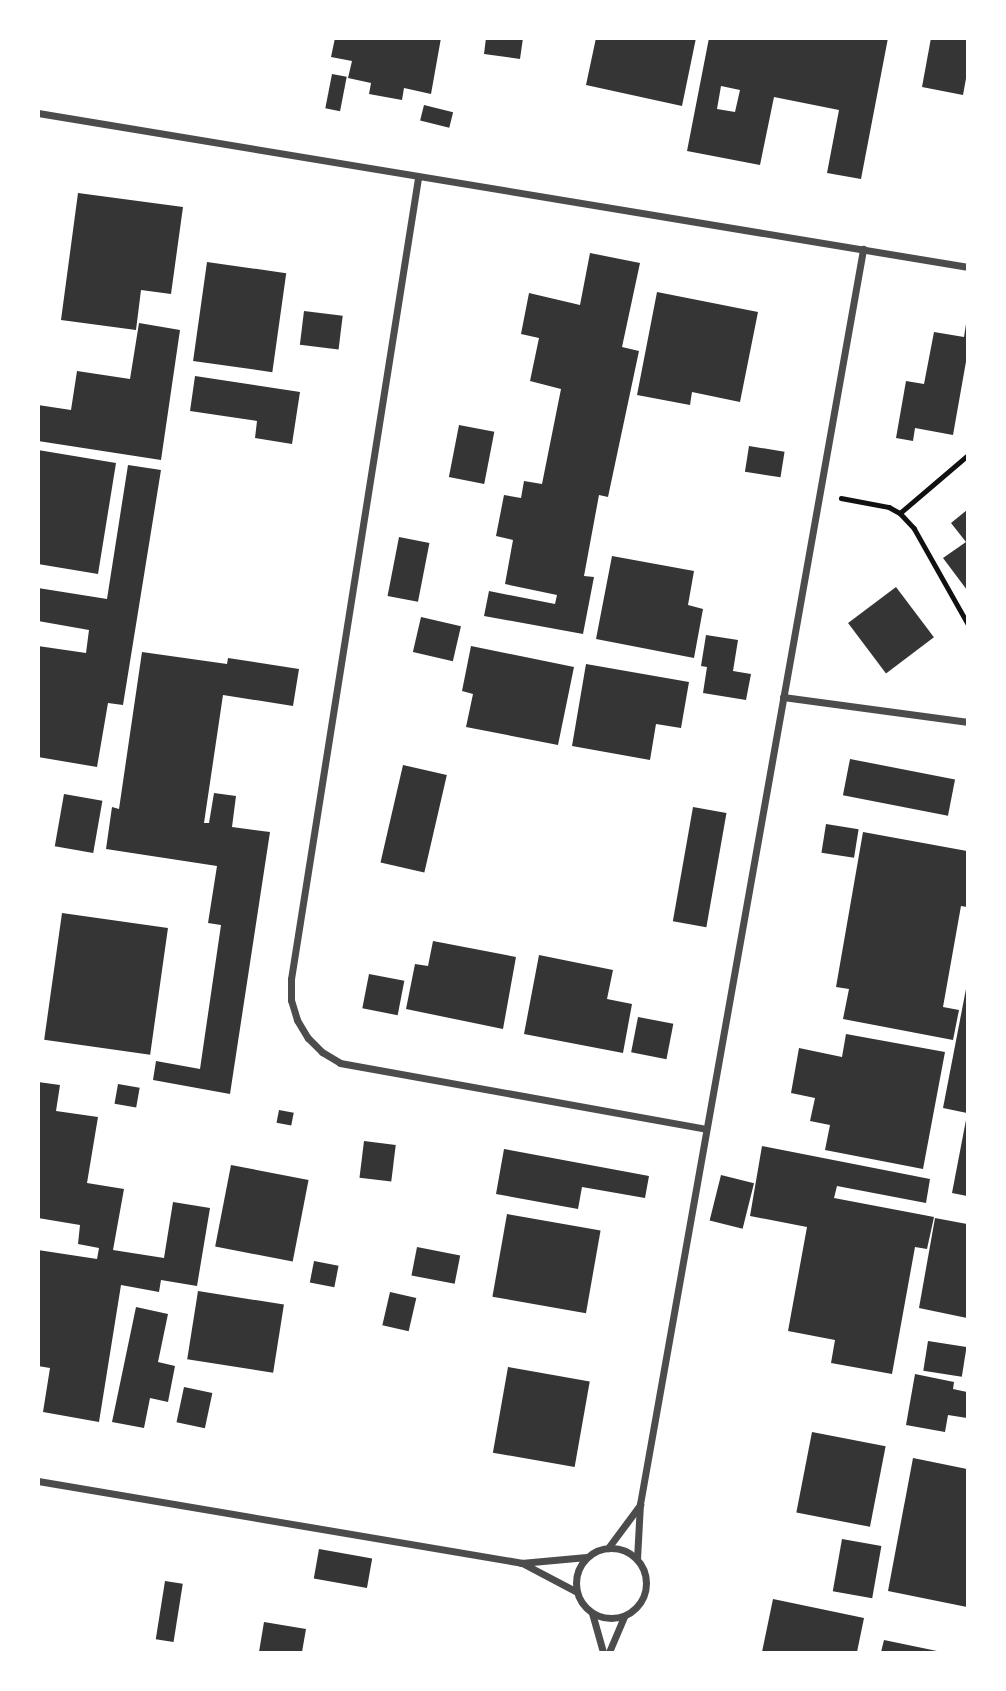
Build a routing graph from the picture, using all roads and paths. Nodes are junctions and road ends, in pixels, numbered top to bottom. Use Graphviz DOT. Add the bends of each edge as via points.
graph roads {
  1 [pos="38,113"];
  2 [pos="418,178"];
  3 [pos="863,249"];
  4 [pos="968,267"];
  5 [pos="968,455"];
  6 [pos="819,495"];
  7 [pos="900,513"];
  8 [pos="968,624"];
  9 [pos="783,697"];
  10 [pos="968,722"];
  11 [pos="706,1129"];
  12 [pos="38,1481"];
  13 [pos="640,1504"];
  14 [pos="608,1548"];
  15 [pos="587,1557"];
  16 [pos="637,1559"];
  17 [pos="521,1563"];
  18 [pos="577,1592"];
  19 [pos="592,1614"];
  20 [pos="624,1616"];
  21 [pos="603,1653"];
  22 [pos="609,1653"];
  1 -- 2 [label="street"];
  2 -- 3 [label="street"];
  2 -- 11 [label="street" via="290,979 294,1010 308,1038 340,1063"];
  3 -- 4 [label="street"];
  3 -- 6 [label="street"];
  5 -- 7 [label="path"];
  6 -- 7 [label="path" via="890,507"];
  6 -- 9 [label="street"];
  7 -- 8 [label="path" via="914,528"];
  9 -- 10 [label="street"];
  9 -- 11 [label="street"];
  11 -- 13 [label="street"];
  12 -- 17 [label="street"];
  13 -- 14 [label="street"];
  13 -- 16 [label="street"];
  14 -- 15 [label="street"];
  14 -- 16 [label="street"];
  15 -- 17 [label="street"];
  15 -- 18 [label="street" via="577,1573"];
  16 -- 20 [label="street" via="645,1589 634,1610"];
  17 -- 18 [label="street"];
  18 -- 19 [label="street"];
  19 -- 20 [label="street" via="613,1619"];
  19 -- 21 [label="street"];
  20 -- 22 [label="street"];
}
